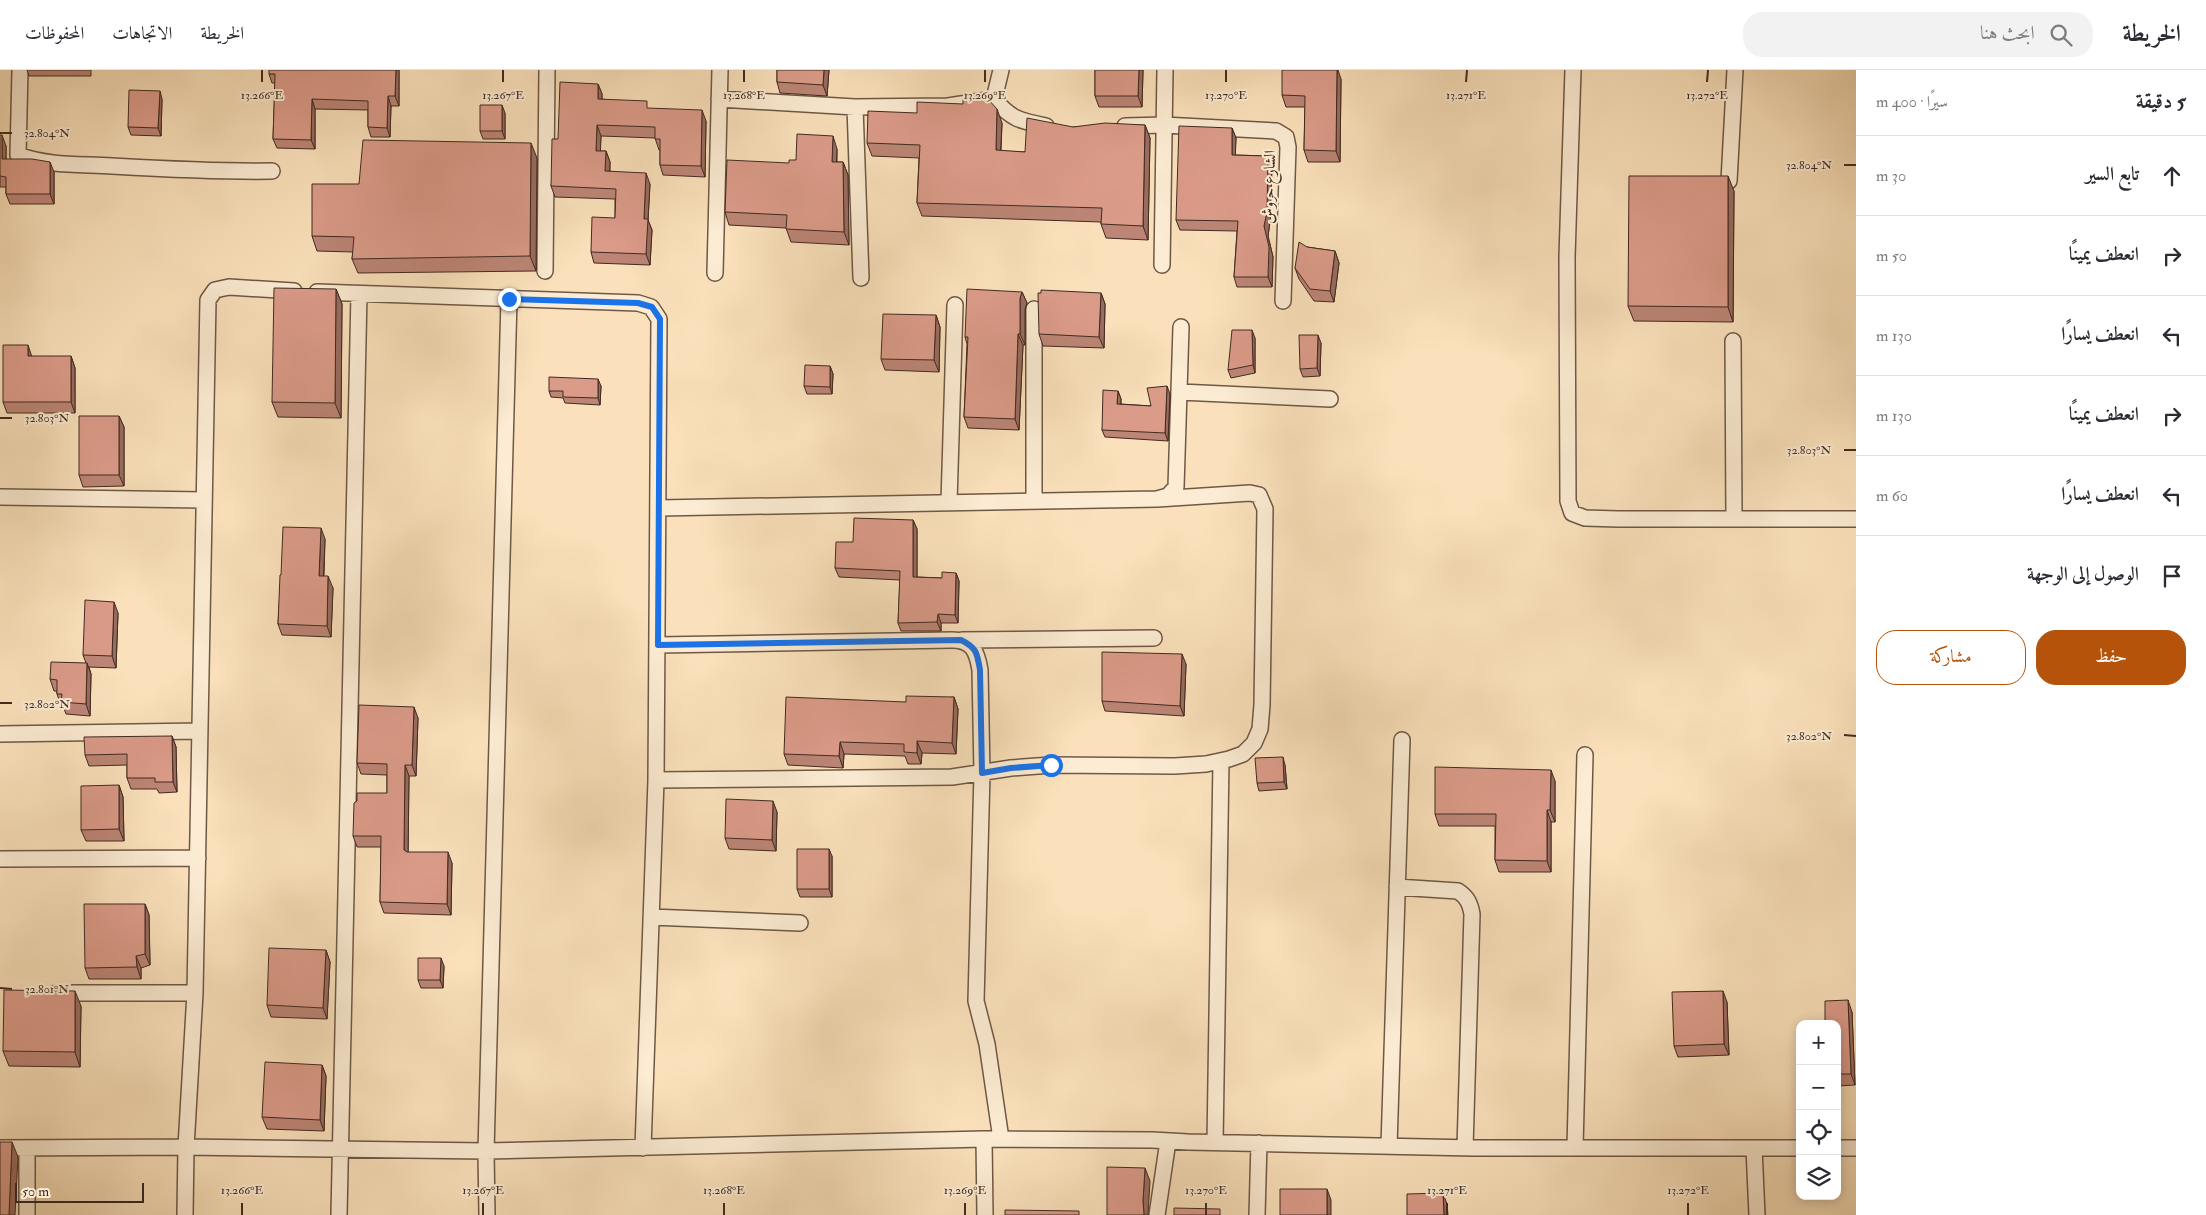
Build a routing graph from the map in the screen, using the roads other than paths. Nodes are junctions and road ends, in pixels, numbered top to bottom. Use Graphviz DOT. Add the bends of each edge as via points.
graph roads {
  1 [pos="20,70"];
  2 [pos="547,70"];
  3 [pos="720,70"];
  4 [pos="1001,70"];
  5 [pos="1165,70"];
  6 [pos="1573,70"];
  7 [pos="1735,70"];
  8 [pos="719,98"];
  9 [pos="994,99"];
  10 [pos="855,107"];
  11 [pos="1164,125"];
  12 [pos="1114,127"];
  13 [pos="1062,128"];
  14 [pos="272,171"];
  15 [pos="1729,181"];
  16 [pos="1162,266"];
  17 [pos="545,271"];
  18 [pos="715,272"];
  19 [pos="861,278"];
  20 [pos="359,294"];
  21 [pos="509,299"];
  22 [pos="1283,301"];
  23 [pos="955,305"];
  24 [pos="1034,310"];
  25 [pos="1181,327"];
  26 [pos="1733,340"];
  27 [pos="1180,392"];
  28 [pos="1330,399"];
  29 [pos="0,497"];
  30 [pos="1157,499"];
  31 [pos="204,500"];
  32 [pos="1034,500"];
  33 [pos="949,502"];
  34 [pos="659,508"];
  35 [pos="1734,519"];
  36 [pos="1856,519"];
  37 [pos="1154,638"];
  38 [pos="961,640"];
  39 [pos="658,645"];
  40 [pos="200,731"];
  41 [pos="0,734"];
  42 [pos="1402,740"];
  43 [pos="1585,755"];
  44 [pos="1221,761"];
  45 [pos="982,773"];
  46 [pos="656,780"];
  47 [pos="198,858"];
  48 [pos="0,859"];
  49 [pos="1398,887"];
  50 [pos="651,917"];
  51 [pos="800,923"];
  52 [pos="39,993"];
  53 [pos="195,993"];
  54 [pos="984,1139"];
  55 [pos="1001,1139"];
  56 [pos="1168,1141"];
  57 [pos="1215,1143"];
  58 [pos="1259,1143"];
  59 [pos="1389,1146"];
  60 [pos="0,1148"];
  61 [pos="186,1148"];
  62 [pos="643,1148"];
  63 [pos="1465,1148"];
  64 [pos="1575,1148"];
  65 [pos="1754,1148"];
  66 [pos="1796,1148"];
  67 [pos="1841,1148"];
  68 [pos="1856,1148"];
  69 [pos="27,1149"];
  70 [pos="339,1150"];
  71 [pos="486,1151"];
  72 [pos="27,1215"];
  73 [pos="185,1215"];
  74 [pos="339,1215"];
  75 [pos="487,1215"];
  76 [pos="985,1215"];
  77 [pos="1157,1215"];
  78 [pos="1257,1215"];
  79 [pos="1757,1215"];
  1 -- 14 [label="street" via="18,155 34,161 65,164 224,172"];
  2 -- 17 [label="street" via="541,149"];
  3 -- 8 [label="street"];
  4 -- 9 [label="street"];
  5 -- 11 [label="street"];
  6 -- 35 [label="street" via="1567,257 1568,492 1572,513 1585,518"];
  7 -- 15 [label="street"];
  8 -- 10 [label="street"];
  8 -- 18 [label="street"];
  9 -- 10 [label="street" via="948,106"];
  9 -- 13 [label="street" via="1006,114 1015,119"];
  10 -- 19 [label="street"];
  11 -- 12 [label="street"];
  11 -- 16 [label="street"];
  11 -- 22 [label="street, الشارع حروش" via="1276,131 1286,137"];
  20 -- 21 [label="street"];
  20 -- 31 [label="street" via="229,287 215,290 208,300"];
  20 -- 70 [label="street"];
  21 -- 34 [label="street" via="638,303 652,307 660,319"];
  21 -- 71 [label="street"];
  23 -- 33 [label="street"];
  24 -- 32 [label="street"];
  25 -- 27 [label="street"];
  26 -- 35 [label="street"];
  27 -- 28 [label="street"];
  27 -- 30 [label="street" via="1176,487 1168,496"];
  29 -- 31 [label="street"];
  30 -- 32 [label="street"];
  30 -- 44 [label="street" via="1250,493 1259,495 1265,509 1260,729 1254,743 1243,754"];
  31 -- 40 [label="street"];
  32 -- 33 [label="street"];
  33 -- 34 [label="street"];
  34 -- 39 [label="street"];
  35 -- 36 [label="street"];
  37 -- 38 [label="street"];
  38 -- 39 [label="street"];
  38 -- 45 [label="street" via="972,646 978,655"];
  39 -- 46 [label="street"];
  40 -- 41 [label="street"];
  40 -- 47 [label="street"];
  42 -- 49 [label="street"];
  43 -- 64 [label="street"];
  44 -- 45 [label="street" via="1175,766 1051,765"];
  44 -- 57 [label="street"];
  45 -- 46 [label="street" via="952,777"];
  45 -- 55 [label="street" via="976,1001 987,1044"];
  46 -- 50 [label="street"];
  47 -- 48 [label="street"];
  47 -- 53 [label="street"];
  49 -- 59 [label="street"];
  49 -- 63 [label="street" via="1458,891 1470,903"];
  50 -- 51 [label="street"];
  50 -- 62 [label="street"];
  52 -- 53 [label="street"];
  53 -- 61 [label="street"];
  54 -- 55 [label="street"];
  54 -- 62 [label="street"];
  54 -- 76 [label="street"];
  55 -- 56 [label="street"];
  56 -- 57 [label="street"];
  56 -- 77 [label="street"];
  57 -- 58 [label="street"];
  58 -- 59 [label="street"];
  58 -- 78 [label="street"];
  59 -- 63 [label="street"];
  60 -- 69 [label="street"];
  61 -- 69 [label="street"];
  61 -- 70 [label="street"];
  61 -- 73 [label="street"];
  62 -- 71 [label="street"];
  63 -- 64 [label="street"];
  64 -- 65 [label="street"];
  65 -- 66 [label="street"];
  65 -- 79 [label="street"];
  67 -- 68 [label="street"];
  69 -- 72 [label="street"];
  70 -- 71 [label="street"];
  70 -- 74 [label="street"];
  71 -- 75 [label="street"];
}
